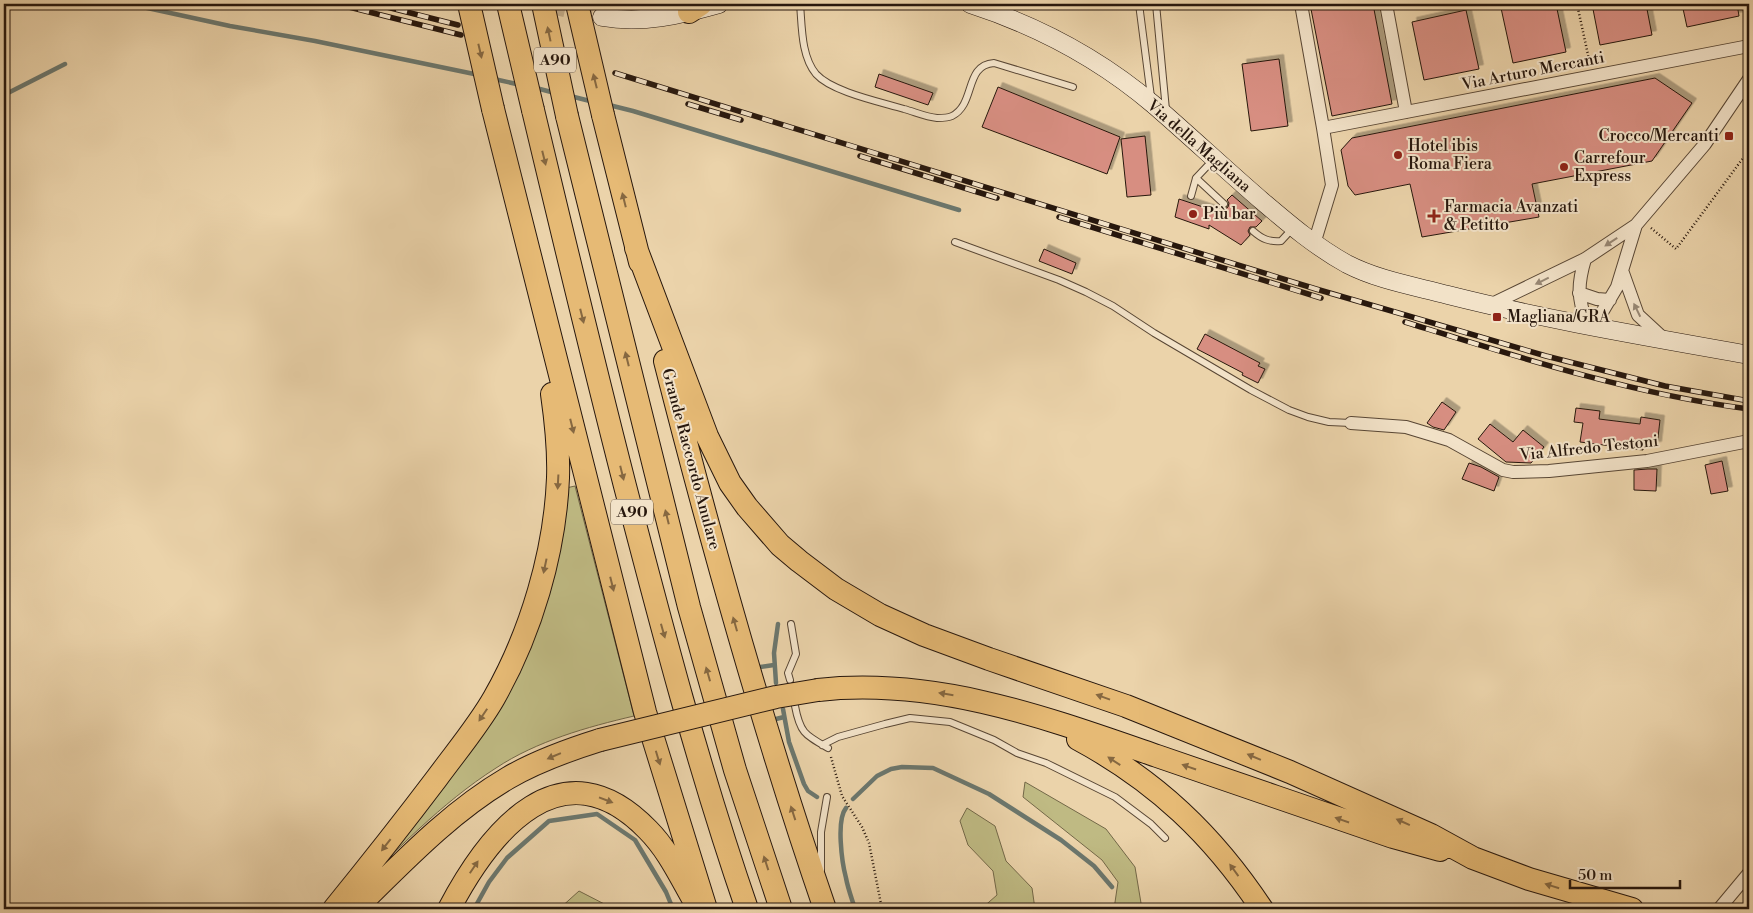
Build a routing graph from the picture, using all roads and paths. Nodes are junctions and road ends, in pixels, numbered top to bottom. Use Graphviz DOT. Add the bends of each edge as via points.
graph roads {
  1 [pos="469,4"];
  2 [pos="508,4"];
  3 [pos="542,4"];
  4 [pos="577,4"];
  5 [pos="584,4"];
  6 [pos="719,4"];
  7 [pos="800,4"];
  8 [pos="970,4"];
  9 [pos="1139,4"];
  10 [pos="1156,4"];
  11 [pos="1301,4"];
  12 [pos="1386,4"];
  13 [pos="1577,4"];
  14 [pos="695,8"];
  15 [pos="602,17"];
  16 [pos="1749,46"];
  17 [pos="587,48"];
  18 [pos="1592,76"];
  19 [pos="1749,79"];
  20 [pos="1073,87"];
  21 [pos="1152,104"];
  22 [pos="1406,112"];
  23 [pos="1167,117"];
  24 [pos="1324,128"];
  25 [pos="1749,150"];
  26 [pos="505,158"];
  27 [pos="1214,159"];
  28 [pos="1196,178"];
  29 [pos="1191,196"];
  30 [pos="1224,204"];
  31 [pos="1636,225"];
  32 [pos="1293,228"];
  33 [pos="1253,231"];
  34 [pos="955,242"];
  35 [pos="1314,244"];
  36 [pos="636,248"];
  37 [pos="1676,249"];
  38 [pos="1586,259"];
  39 [pos="1622,273"];
  40 [pos="1580,293"];
  41 [pos="1610,300"];
  42 [pos="1490,305"];
  43 [pos="1587,325"];
  44 [pos="1664,339"];
  45 [pos="1749,355"];
  46 [pos="1351,423"];
  47 [pos="1749,441"];
  48 [pos="791,624"];
  49 [pos="790,680"];
  50 [pos="994,704"];
  51 [pos="795,706"];
  52 [pos="825,747"];
  53 [pos="827,797"];
  54 [pos="1165,838"];
  55 [pos="1473,858"];
  56 [pos="1749,872"];
  57 [pos="823,904"];
  58 [pos="334,909"];
  59 [pos="355,909"];
  60 [pos="449,909"];
  61 [pos="700,909"];
  62 [pos="706,909"];
  63 [pos="747,909"];
  64 [pos="781,909"];
  65 [pos="882,909"];
  66 [pos="1262,909"];
  67 [pos="1632,909"];
  68 [pos="1720,909"];
  1 -- 26 [label="highway, one-way, bridge"];
  2 -- 63 [label="highway, A90, one-way, bridge" via="579,306 659,618 708,789"];
  64 -- 3 [label="highway, A90, one-way, bridge" via="735,770 689,607"];
  4 -- 17 [label="highway, Grande Raccordo Anulare, bridge"];
  5 -- 17 [label="highway, bridge"];
  6 -- 14 [label="main road"];
  7 -- 20 [label="lane" via="805,46 816,74 832,85 931,117 953,116 965,103 976,72 984,65 994,63"];
  8 -- 21 [label="main road, Via della Magliana" via="1027,25 1065,44"];
  9 -- 21 [label="lane"];
  10 -- 23 [label="lane"];
  11 -- 24 [label="street"];
  12 -- 22 [label="street"];
  13 -- 18 [label="path"];
  14 -- 15 [label="main road" via="666,18"];
  16 -- 18 [label="street, Via Arturo Mercanti"];
  36 -- 17 [label="highway, Grande Raccordo Anulare, one-way, bridge"];
  18 -- 22 [label="street, Via Arturo Mercanti"];
  19 -- 31 [label="street" via="1705,144"];
  21 -- 23 [label="main road, Via della Magliana"];
  22 -- 24 [label="street, Via Arturo Mercanti"];
  23 -- 27 [label="main road, Via della Magliana"];
  24 -- 35 [label="street" via="1332,184"];
  25 -- 37 [label="path"];
  26 -- 58 [label="highway, one-way" via="512,208 555,415 557,488 544,569 526,631 493,700 419,802"];
  26 -- 62 [label="highway, one-way" via="644,712"];
  27 -- 28 [label="lane"];
  27 -- 32 [label="main road, Via della Magliana"];
  28 -- 29 [label="lane"];
  28 -- 30 [label="lane"];
  31 -- 38 [label="street, one-way"];
  31 -- 39 [label="street"];
  32 -- 33 [label="lane" via="1281,241 1270,242"];
  32 -- 35 [label="main road, Via della Magliana"];
  34 -- 46 [label="lane" via="1086,292 1289,410 1329,422"];
  35 -- 42 [label="main road, Via della Magliana" via="1348,264 1388,279"];
  55 -- 36 [label="highway, one-way" via="1420,830 1220,742 900,624 824,581 775,539 730,483 704,430"];
  57 -- 36 [label="highway, Grande Raccordo Anulare, one-way" via="778,770 722,577"];
  38 -- 40 [label="street" via="1580,278"];
  38 -- 42 [label="street, one-way"];
  39 -- 41 [label="street"];
  44 -- 39 [label="street, one-way" via="1638,315"];
  40 -- 41 [label="street"];
  40 -- 43 [label="street"];
  41 -- 43 [label="street" via="1601,314"];
  42 -- 43 [label="main road, Via della Magliana"];
  43 -- 44 [label="main road, Via della Magliana"];
  44 -- 45 [label="main road, Via della Magliana"];
  46 -- 47 [label="street, Via Alfredo Testoni" via="1406,428 1449,440 1503,470 1513,472 1647,461"];
  48 -- 49 [label="lane" via="796,654 788,673"];
  55 -- 50 [label="highway, one-way" via="1401,840 1070,726"];
  50 -- 59 [label="highway, one-way, bridge" via="900,688 818,690 776,697 600,740 539,762 492,788 438,829"];
  66 -- 50 [label="highway, one-way" via="1216,847 1160,793 1084,743"];
  51 -- 52 [label="lane" via="799,725"];
  52 -- 54 [label="lane" via="838,738 910,718 950,722 1116,797"];
  52 -- 65 [label="path" via="842,796 869,843"];
  53 -- 57 [label="lane" via="821,832"];
  67 -- 55 [label="highway, one-way" via="1529,879"];
  56 -- 68 [label="street"];
  60 -- 61 [label="highway, one-way" via="491,843 511,821 544,800 572,794 608,800 634,816 663,848"];
}
